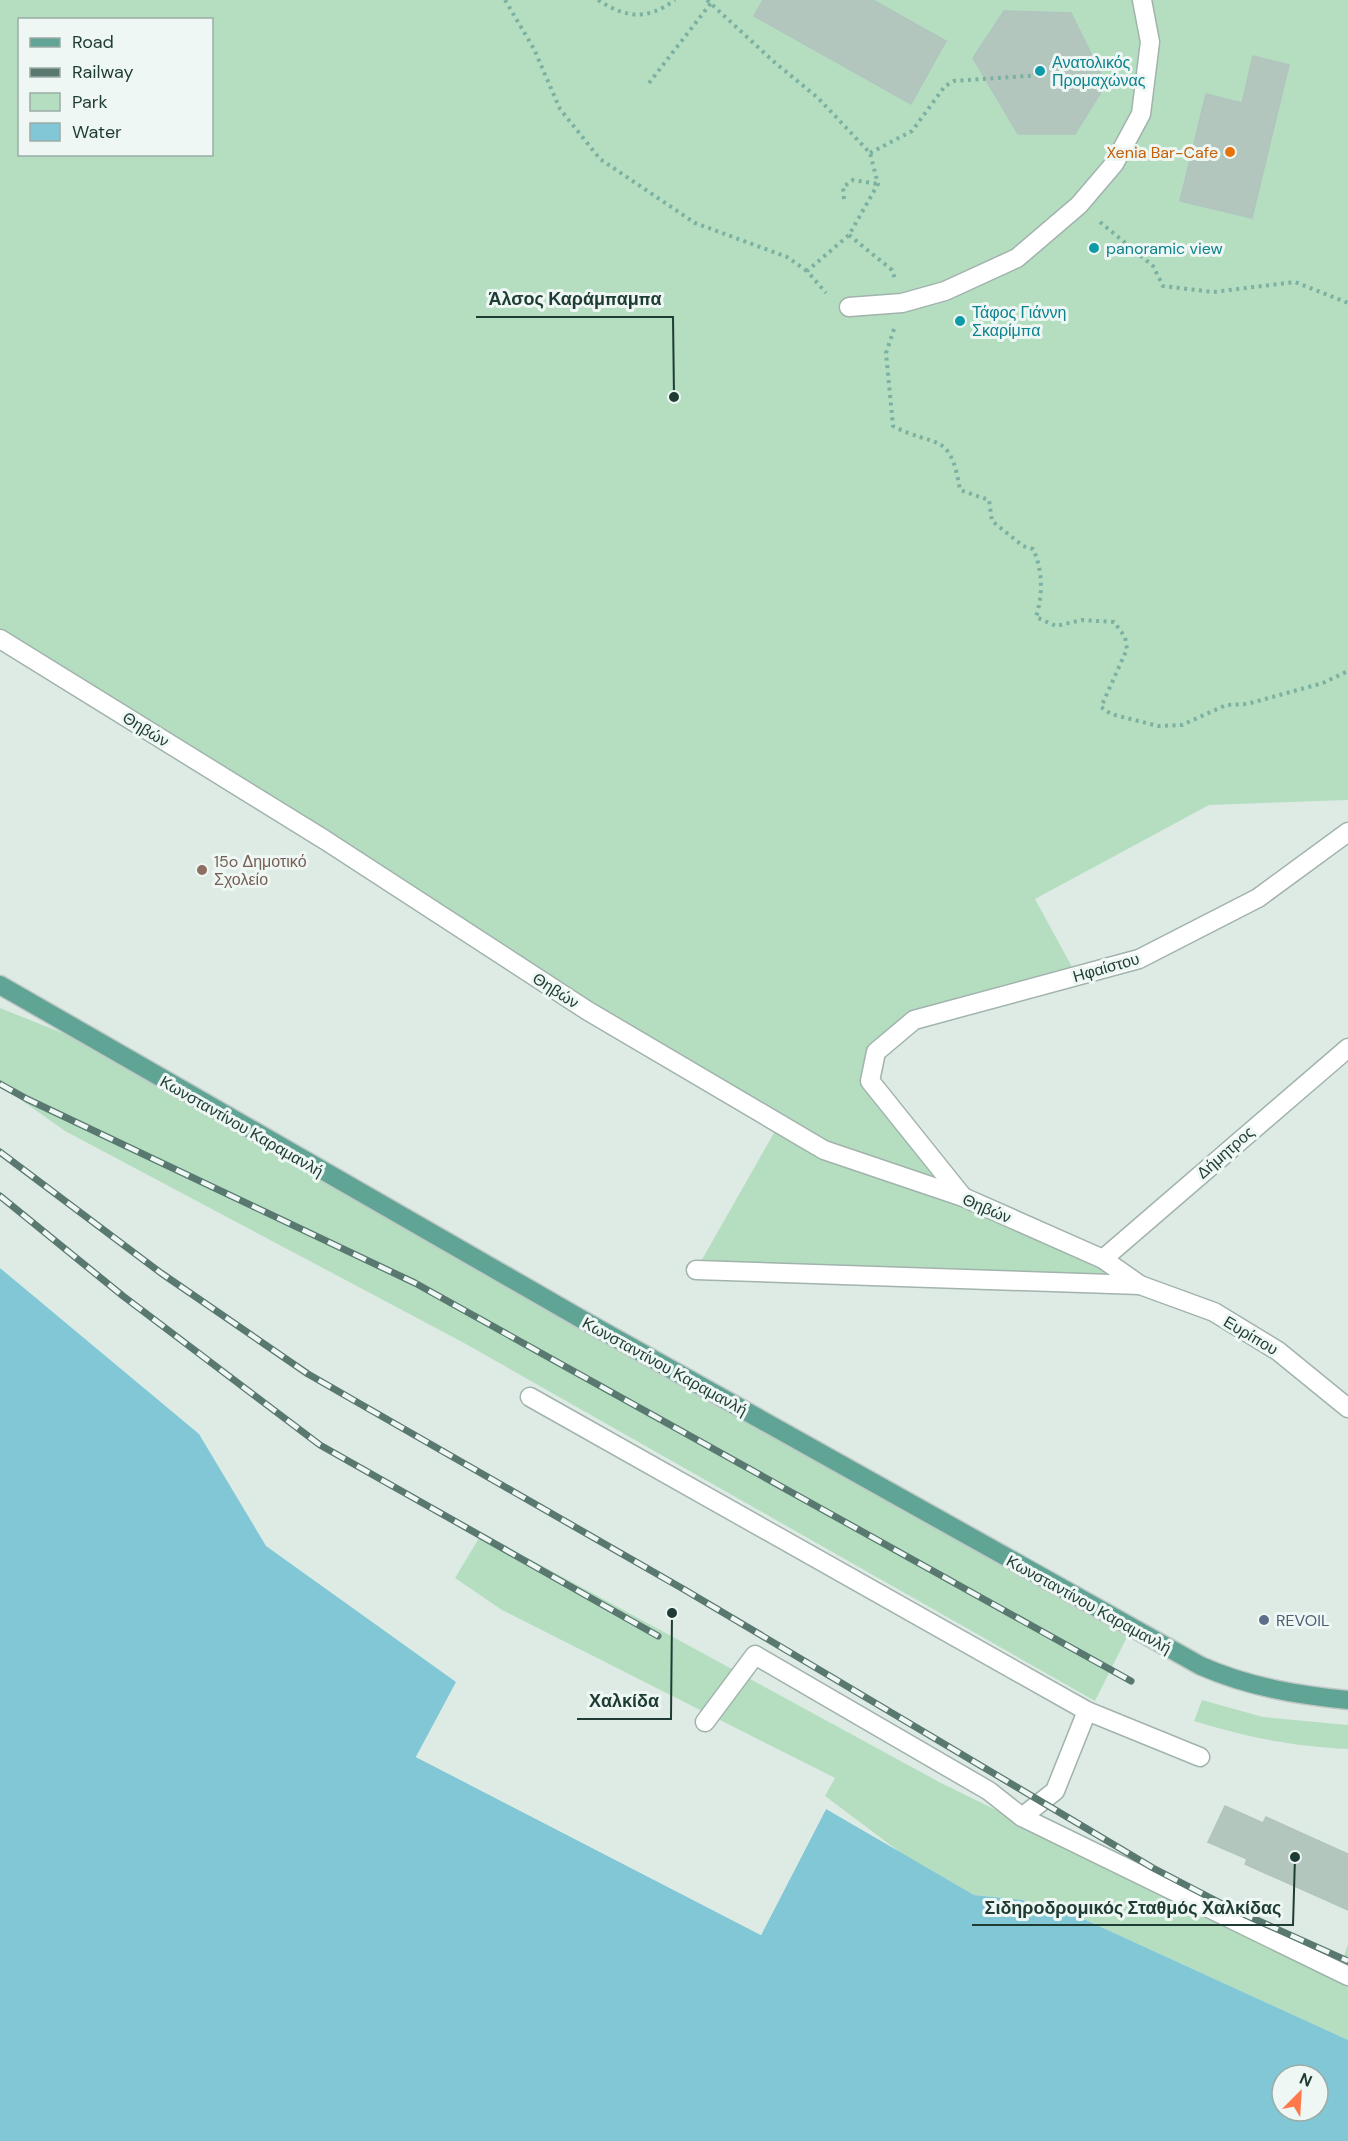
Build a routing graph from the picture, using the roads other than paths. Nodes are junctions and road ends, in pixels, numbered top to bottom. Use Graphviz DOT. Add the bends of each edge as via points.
graph roads {
  1 [pos="1142,0"];
  2 [pos="849,307"];
  3 [pos="0,639"];
  4 [pos="1348,832"];
  5 [pos="0,985"];
  6 [pos="1348,1048"];
  7 [pos="963,1197"];
  8 [pos="1103,1259"];
  9 [pos="696,1270"];
  10 [pos="1140,1285"];
  11 [pos="530,1397"];
  12 [pos="1348,1407"];
  13 [pos="1348,1700"];
  14 [pos="1087,1711"];
  15 [pos="705,1722"];
  16 [pos="1200,1757"];
  17 [pos="1022,1817"];
  18 [pos="1348,1977"];
  1 -- 2 [label="street" via="1150,42 1141,114 1114,164 1079,205 1017,258 945,291 902,303"];
  3 -- 7 [label="street, Θηβών" via="325,840 588,1011 824,1150"];
  4 -- 7 [label="street, Ηφαίστου" via="1258,898 1139,959 914,1020 876,1052 870,1082"];
  5 -- 13 [label="main road, Κωνσταντίνου Καραμανλή" via="562,1309 1201,1666 1255,1686"];
  6 -- 8 [label="street, Δήμητρος"];
  7 -- 8 [label="street, Θηβών"];
  8 -- 10 [label="street, Θηβών"];
  9 -- 10 [label="street"];
  10 -- 12 [label="street, Ευρίπου" via="1214,1312 1243,1328"];
  11 -- 14 [label="street"];
  14 -- 16 [label="street"];
  14 -- 17 [label="street" via="1055,1791"];
  15 -- 17 [label="street" via="754,1654 989,1791"];
  17 -- 18 [label="street"];
}
